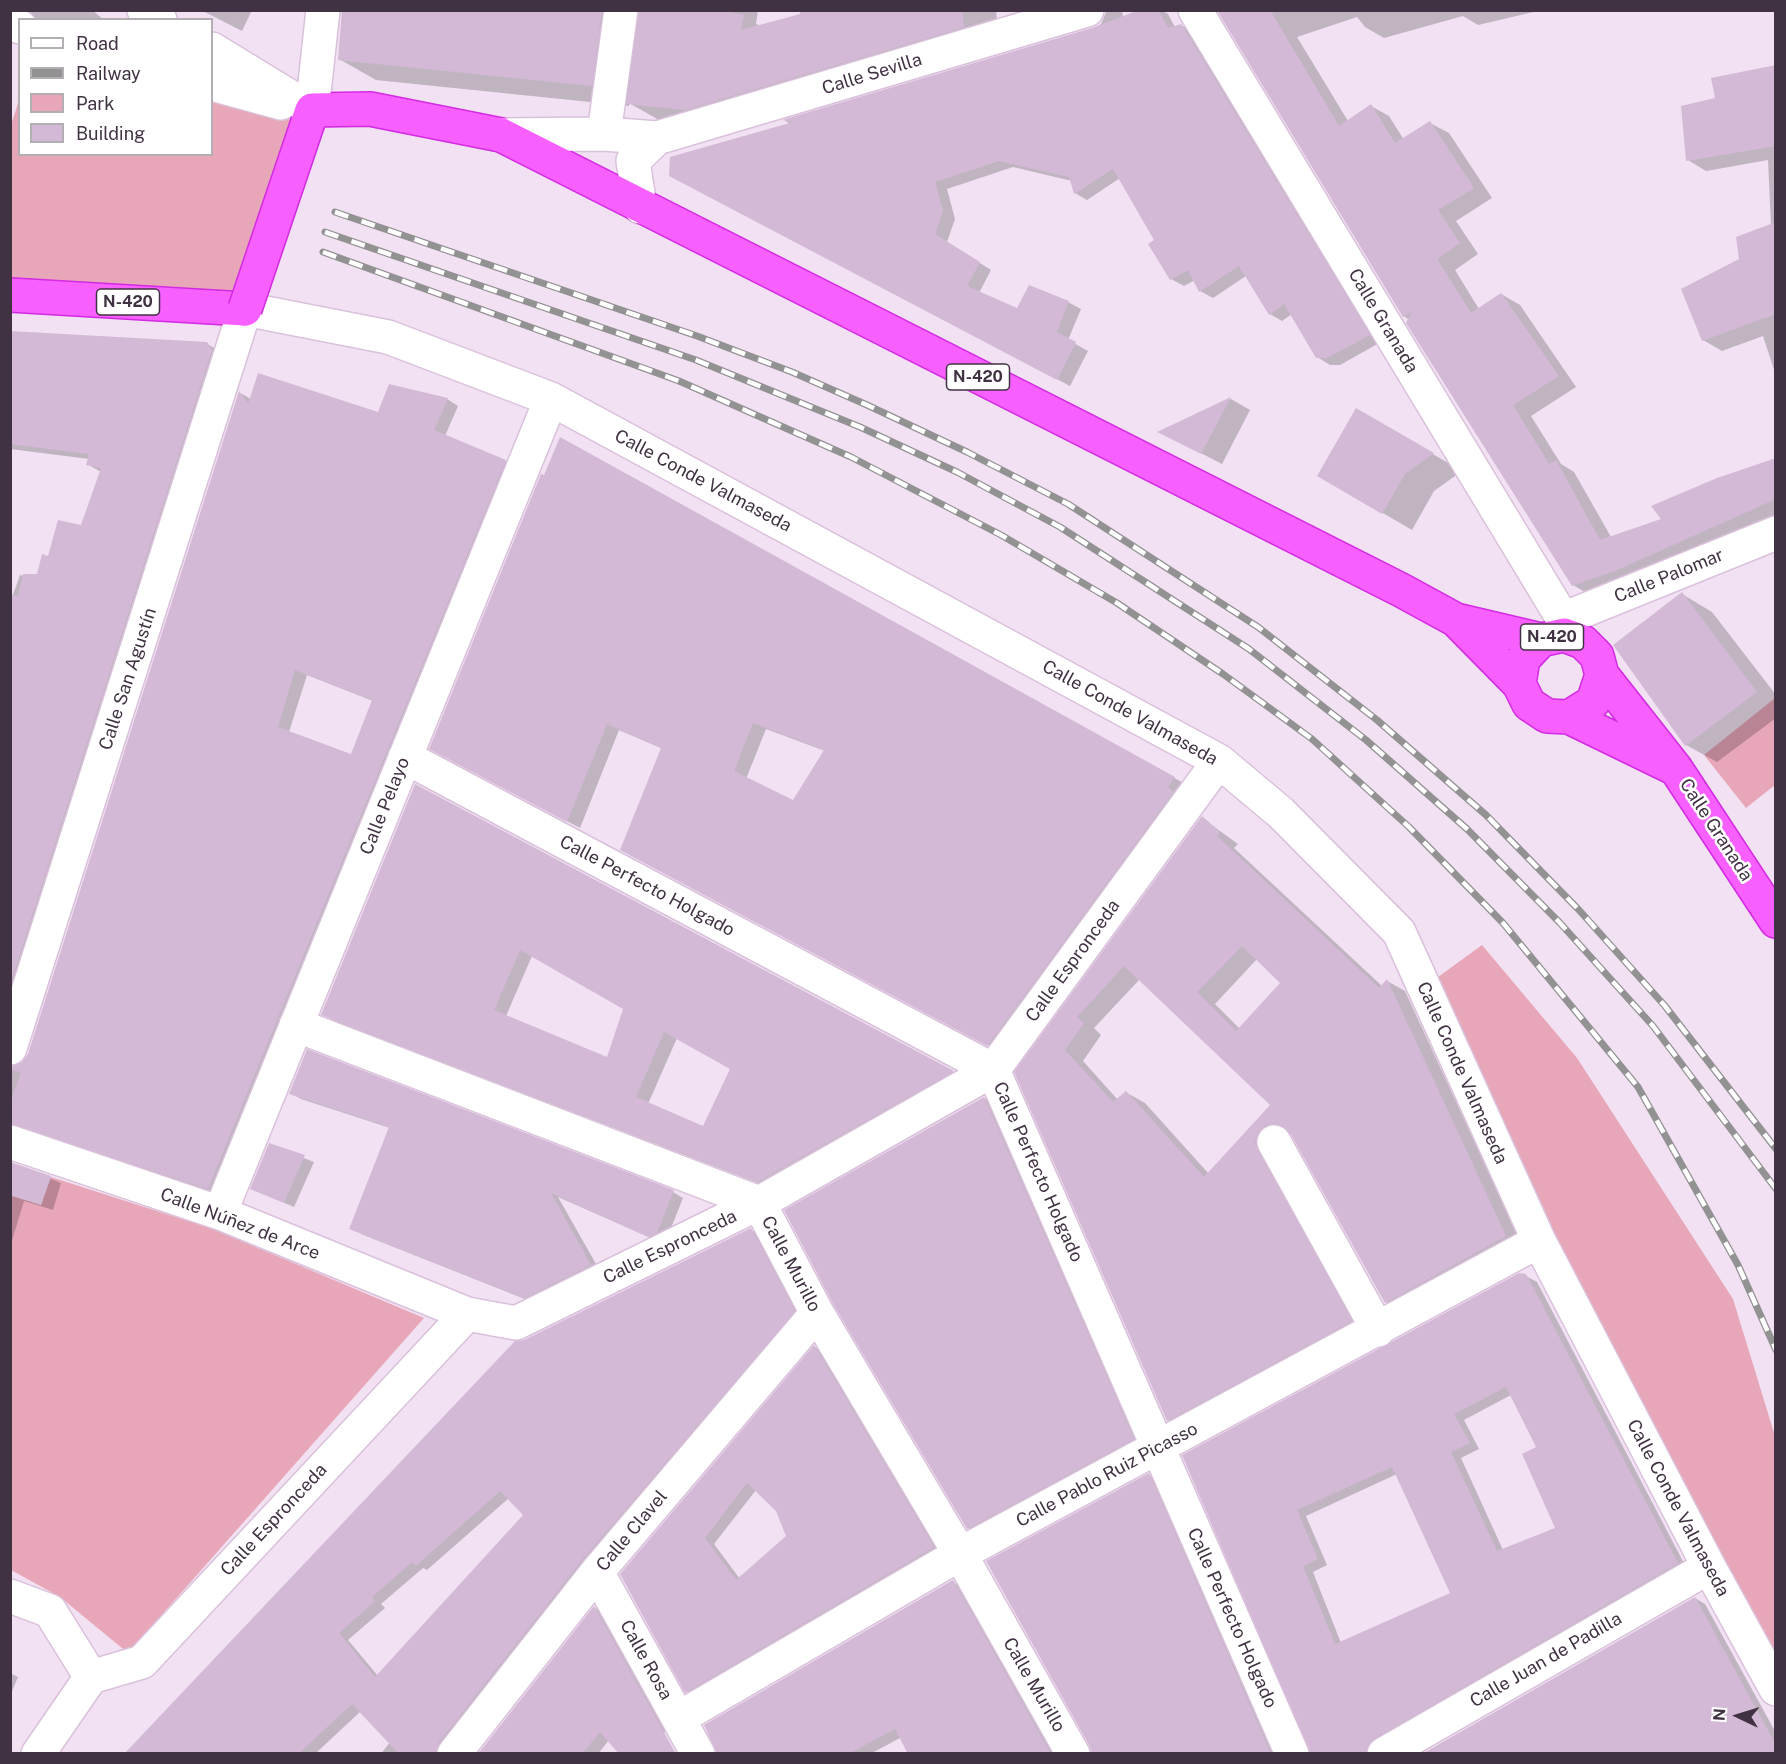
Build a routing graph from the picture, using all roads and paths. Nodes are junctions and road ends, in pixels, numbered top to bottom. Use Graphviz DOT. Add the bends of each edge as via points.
graph roads {
  1 [pos="144,10"];
  2 [pos="323,10"];
  3 [pos="621,10"];
  4 [pos="1087,10"];
  5 [pos="1195,10"];
  6 [pos="157,18"];
  7 [pos="213,50"];
  8 [pos="213,84"];
  9 [pos="310,116"];
  10 [pos="604,134"];
  11 [pos="501,135"];
  12 [pos="657,138"];
  13 [pos="640,207"];
  14 [pos="10,295"];
  15 [pos="245,309"];
  16 [pos="551,399"];
  17 [pos="1776,533"];
  18 [pos="1456,620"];
  19 [pos="1556,631"];
  20 [pos="1602,675"];
  21 [pos="1519,684"];
  22 [pos="1569,717"];
  23 [pos="405,757"];
  24 [pos="1219,761"];
  25 [pos="1676,769"];
  26 [pos="1776,921"];
  27 [pos="296,1025"];
  28 [pos="10,1048"];
  29 [pos="993,1070"];
  30 [pos="10,1142"];
  31 [pos="1274,1142"];
  32 [pos="759,1203"];
  33 [pos="220,1213"];
  34 [pos="1539,1241"];
  35 [pos="817,1313"];
  36 [pos="466,1314"];
  37 [pos="1378,1330"];
  38 [pos="1158,1448"];
  39 [pos="960,1554"];
  40 [pos="1709,1567"];
  41 [pos="597,1572"];
  42 [pos="10,1596"];
  43 [pos="91,1677"];
  44 [pos="1776,1689"];
  45 [pos="679,1718"];
  46 [pos="692,1752"];
  47 [pos="38,1754"];
  48 [pos="454,1754"];
  49 [pos="1073,1754"];
  50 [pos="1292,1754"];
  51 [pos="1384,1754"];
  1 -- 6 [label="street"];
  2 -- 9 [label="street"];
  3 -- 10 [label="street"];
  4 -- 12 [label="street, Calle Sevilla"];
  5 -- 19 [label="street, Calle Granada"];
  7 -- 9 [label="street"];
  8 -- 9 [label="street"];
  9 -- 11 [label="highway, N-420" via="370,108"];
  9 -- 15 [label="highway, bridge"];
  10 -- 11 [label="street"];
  10 -- 12 [label="street, Calle Sevilla"];
  11 -- 13 [label="highway, N-420"];
  12 -- 13 [label="street, Calle Sevilla" via="633,161"];
  13 -- 18 [label="highway, N-420"];
  14 -- 15 [label="highway, N-420"];
  15 -- 16 [label="street, Calle Conde Valmaseda" via="388,337"];
  15 -- 28 [label="street, Calle San Agustín"];
  16 -- 23 [label="street, Calle Pelayo"];
  16 -- 24 [label="street, Calle Conde Valmaseda"];
  17 -- 19 [label="street, Calle Palomar"];
  18 -- 19 [label="highway, N-420"];
  18 -- 21 [label="highway, N-420"];
  19 -- 20 [label="highway, N-420" via="1583,642 1596,656"];
  19 -- 21 [label="highway, N-420" via="1523,659"];
  20 -- 22 [label="highway" via="1593,702"];
  20 -- 25 [label="highway, N-420"];
  21 -- 22 [label="highway, N-420" via="1529,704 1547,716"];
  22 -- 25 [label="highway, N-420"];
  23 -- 27 [label="street, Calle Pelayo"];
  23 -- 29 [label="street, Calle Perfecto Holgado"];
  24 -- 29 [label="street, Calle Espronceda"];
  24 -- 34 [label="street, Calle Conde Valmaseda" via="1281,813 1399,932"];
  25 -- 26 [label="highway, Calle Granada / N-420"];
  27 -- 32 [label="street, Calle Murillo"];
  27 -- 33 [label="street, Calle Pelayo"];
  29 -- 32 [label="street, Calle Espronceda"];
  29 -- 38 [label="street, Calle Perfecto Holgado"];
  30 -- 33 [label="street, Calle Núñez de Arce"];
  31 -- 37 [label="street"];
  32 -- 35 [label="street, Calle Murillo"];
  32 -- 36 [label="street, Calle Espronceda" via="516,1323"];
  33 -- 36 [label="street, Calle Núñez de Arce"];
  34 -- 37 [label="street, Calle Pablo Ruiz Picasso"];
  34 -- 40 [label="street, Calle Conde Valmaseda"];
  35 -- 39 [label="street, Calle Murillo"];
  35 -- 41 [label="street, Calle Clavel"];
  36 -- 43 [label="street, Calle Espronceda" via="142,1662"];
  37 -- 38 [label="street, Calle Pablo Ruiz Picasso"];
  38 -- 39 [label="street, Calle Pablo Ruiz Picasso"];
  38 -- 50 [label="street, Calle Perfecto Holgado"];
  39 -- 45 [label="street, Calle Pablo Ruiz Picasso"];
  39 -- 49 [label="street, Calle Murillo"];
  40 -- 44 [label="street, Calle Conde Valmaseda"];
  40 -- 51 [label="street, Calle Juan de Padilla"];
  41 -- 45 [label="street, Calle Rosa"];
  41 -- 48 [label="street, Calle Clavel"];
  42 -- 43 [label="street" via="50,1611"];
  43 -- 47 [label="street"];
  45 -- 46 [label="street, Calle Rosa"];
}
